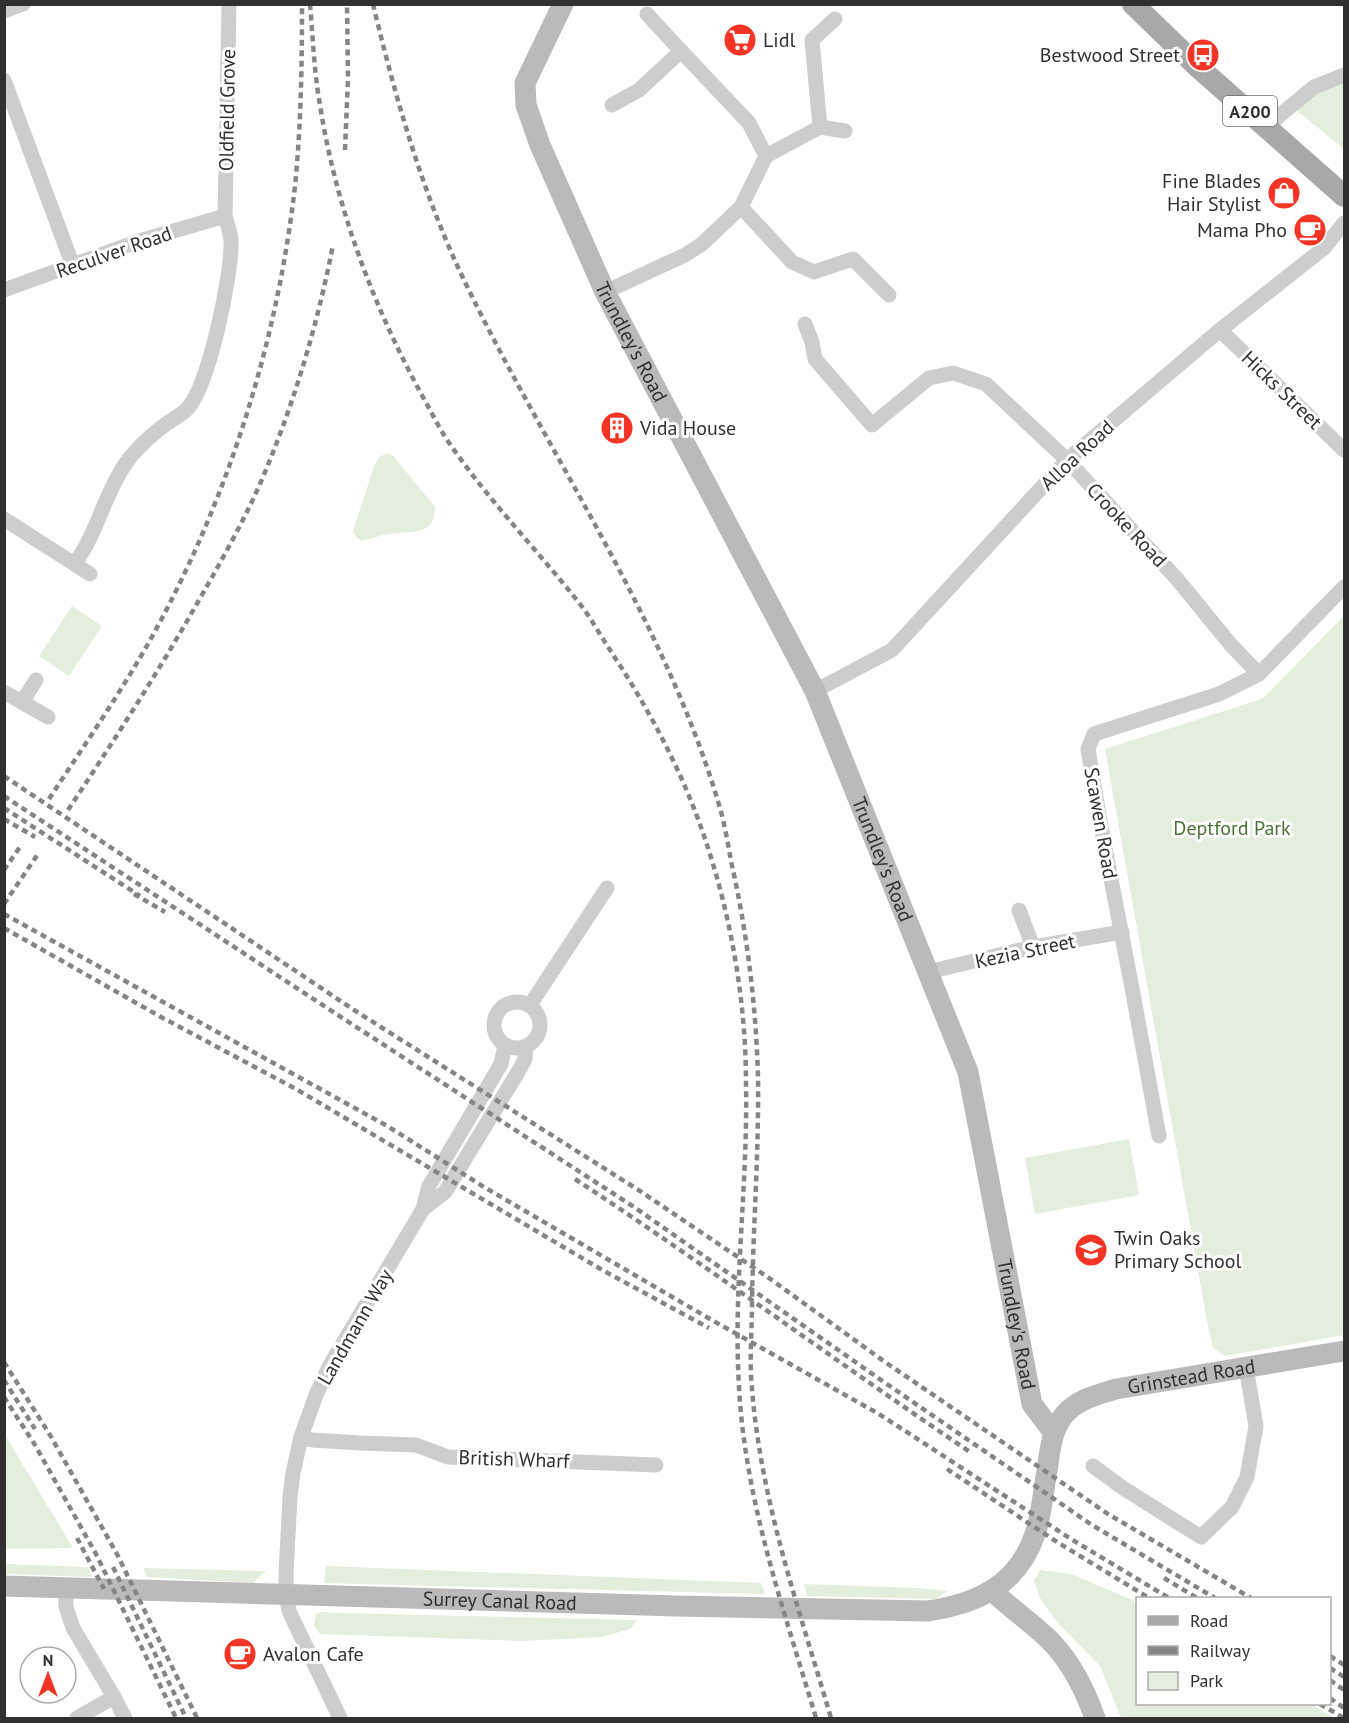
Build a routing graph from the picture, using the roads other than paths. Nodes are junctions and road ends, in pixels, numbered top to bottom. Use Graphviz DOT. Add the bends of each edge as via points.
graph roads {
  1 [pos="23,4"];
  2 [pos="229,4"];
  3 [pos="562,4"];
  4 [pos="1133,4"];
  5 [pos="4,11"];
  6 [pos="646,14"];
  7 [pos="835,19"];
  8 [pos="681,51"];
  9 [pos="1344,75"];
  10 [pos="4,80"];
  11 [pos="612,105"];
  12 [pos="1267,126"];
  13 [pos="820,127"];
  14 [pos="845,131"];
  15 [pos="766,156"];
  16 [pos="1344,196"];
  17 [pos="741,207"];
  18 [pos="225,216"];
  19 [pos="1344,223"];
  20 [pos="73,266"];
  21 [pos="4,290"];
  22 [pos="605,292"];
  23 [pos="889,295"];
  24 [pos="805,324"];
  25 [pos="1220,330"];
  26 [pos="1344,450"];
  27 [pos="1067,460"];
  28 [pos="4,519"];
  29 [pos="75,563"];
  30 [pos="90,574"];
  31 [pos="1344,587"];
  32 [pos="1259,674"];
  33 [pos="36,680"];
  34 [pos="816,691"];
  35 [pos="4,692"];
  36 [pos="22,702"];
  37 [pos="48,717"];
  38 [pos="607,888"];
  39 [pos="1019,910"];
  40 [pos="1122,932"];
  41 [pos="1033,947"];
  42 [pos="928,972"];
  43 [pos="530,1005"];
  44 [pos="532,1041"];
  45 [pos="505,1045"];
  46 [pos="1159,1136"];
  47 [pos="423,1209"];
  48 [pos="1344,1351"];
  49 [pos="1248,1379"];
  50 [pos="1053,1432"];
  51 [pos="302,1437"];
  52 [pos="656,1466"];
  53 [pos="1093,1466"];
  54 [pos="4,1586"];
  55 [pos="66,1587"];
  56 [pos="993,1591"];
  57 [pos="286,1594"];
  58 [pos="114,1696"];
  59 [pos="77,1719"];
  60 [pos="125,1719"];
  61 [pos="340,1719"];
  62 [pos="1095,1719"];
  1 -- 5 [label="street"];
  2 -- 18 [label="street, Oldfield Grove"];
  3 -- 22 [label="main road, Trundley's Road" via="525,83 526,105"];
  4 -- 12 [label="main road, A200"];
  6 -- 8 [label="street"];
  7 -- 13 [label="street" via="812,40"];
  8 -- 11 [label="street" via="639,90"];
  8 -- 15 [label="street" via="749,123"];
  9 -- 12 [label="street" via="1314,87"];
  10 -- 20 [label="street"];
  12 -- 16 [label="main road, A200"];
  13 -- 14 [label="street"];
  13 -- 15 [label="street"];
  15 -- 17 [label="street"];
  17 -- 22 [label="street" via="685,255"];
  17 -- 23 [label="street" via="792,262 814,272 853,259"];
  18 -- 20 [label="street, Reculver Road" via="136,242"];
  18 -- 29 [label="street, Oldfield Grove" via="232,238 231,255 220,316 196,398 187,410 149,436 124,466 87,547"];
  19 -- 25 [label="street, Alloa Road" via="1324,248"];
  20 -- 21 [label="street, Reculver Road"];
  22 -- 34 [label="main road, Trundley's Road"];
  24 -- 27 [label="street, Crooke Road" via="814,359 872,425 929,378 953,373 986,384"];
  25 -- 26 [label="street, Hicks Street"];
  25 -- 27 [label="street, Alloa Road"];
  27 -- 32 [label="street, Crooke Road"];
  27 -- 34 [label="street, Alloa Road" via="892,650"];
  28 -- 29 [label="street"];
  29 -- 30 [label="street"];
  31 -- 32 [label="street, Scawen Road"];
  32 -- 40 [label="street, Scawen Road" via="1219,694 1094,734 1088,749"];
  33 -- 36 [label="street"];
  34 -- 42 [label="main road, Trundley's Road"];
  35 -- 36 [label="street"];
  36 -- 37 [label="street"];
  38 -- 43 [label="street"];
  39 -- 41 [label="street"];
  40 -- 41 [label="street, Kezia Street"];
  40 -- 46 [label="street, Scawen Road"];
  41 -- 42 [label="street, Kezia Street"];
  42 -- 50 [label="main road, Trundley's Road" via="968,1072 1032,1404"];
  43 -- 44 [label="street, Landmann Way" via="541,1023"];
  43 -- 45 [label="street" via="508,1003 495,1016 495,1033"];
  44 -- 45 [label="street" via="519,1048"];
  44 -- 47 [label="street, Landmann Way" via="518,1072 445,1192"];
  45 -- 47 [label="street, Landmann Way" via="501,1064 429,1186"];
  47 -- 51 [label="street, Landmann Way" via="330,1365"];
  48 -- 50 [label="main road, Grinstead Road" via="1116,1389 1082,1399"];
  49 -- 53 [label="street" via="1256,1426 1247,1477 1232,1508 1201,1537"];
  50 -- 56 [label="main road" via="1029,1550 1009,1579"];
  51 -- 52 [label="street, British Wharf" via="416,1445 448,1457"];
  51 -- 57 [label="street, Landmann Way" via="290,1497"];
  54 -- 55 [label="main road, Surrey Canal Road"];
  55 -- 57 [label="main road, Surrey Canal Road"];
  55 -- 58 [label="street" via="66,1607 73,1628"];
  56 -- 57 [label="main road, Surrey Canal Road" via="927,1611"];
  56 -- 62 [label="main road" via="1055,1646 1079,1680"];
  57 -- 61 [label="street, Landmann Way" via="289,1611"];
  58 -- 59 [label="street"];
  58 -- 60 [label="street"];
}
